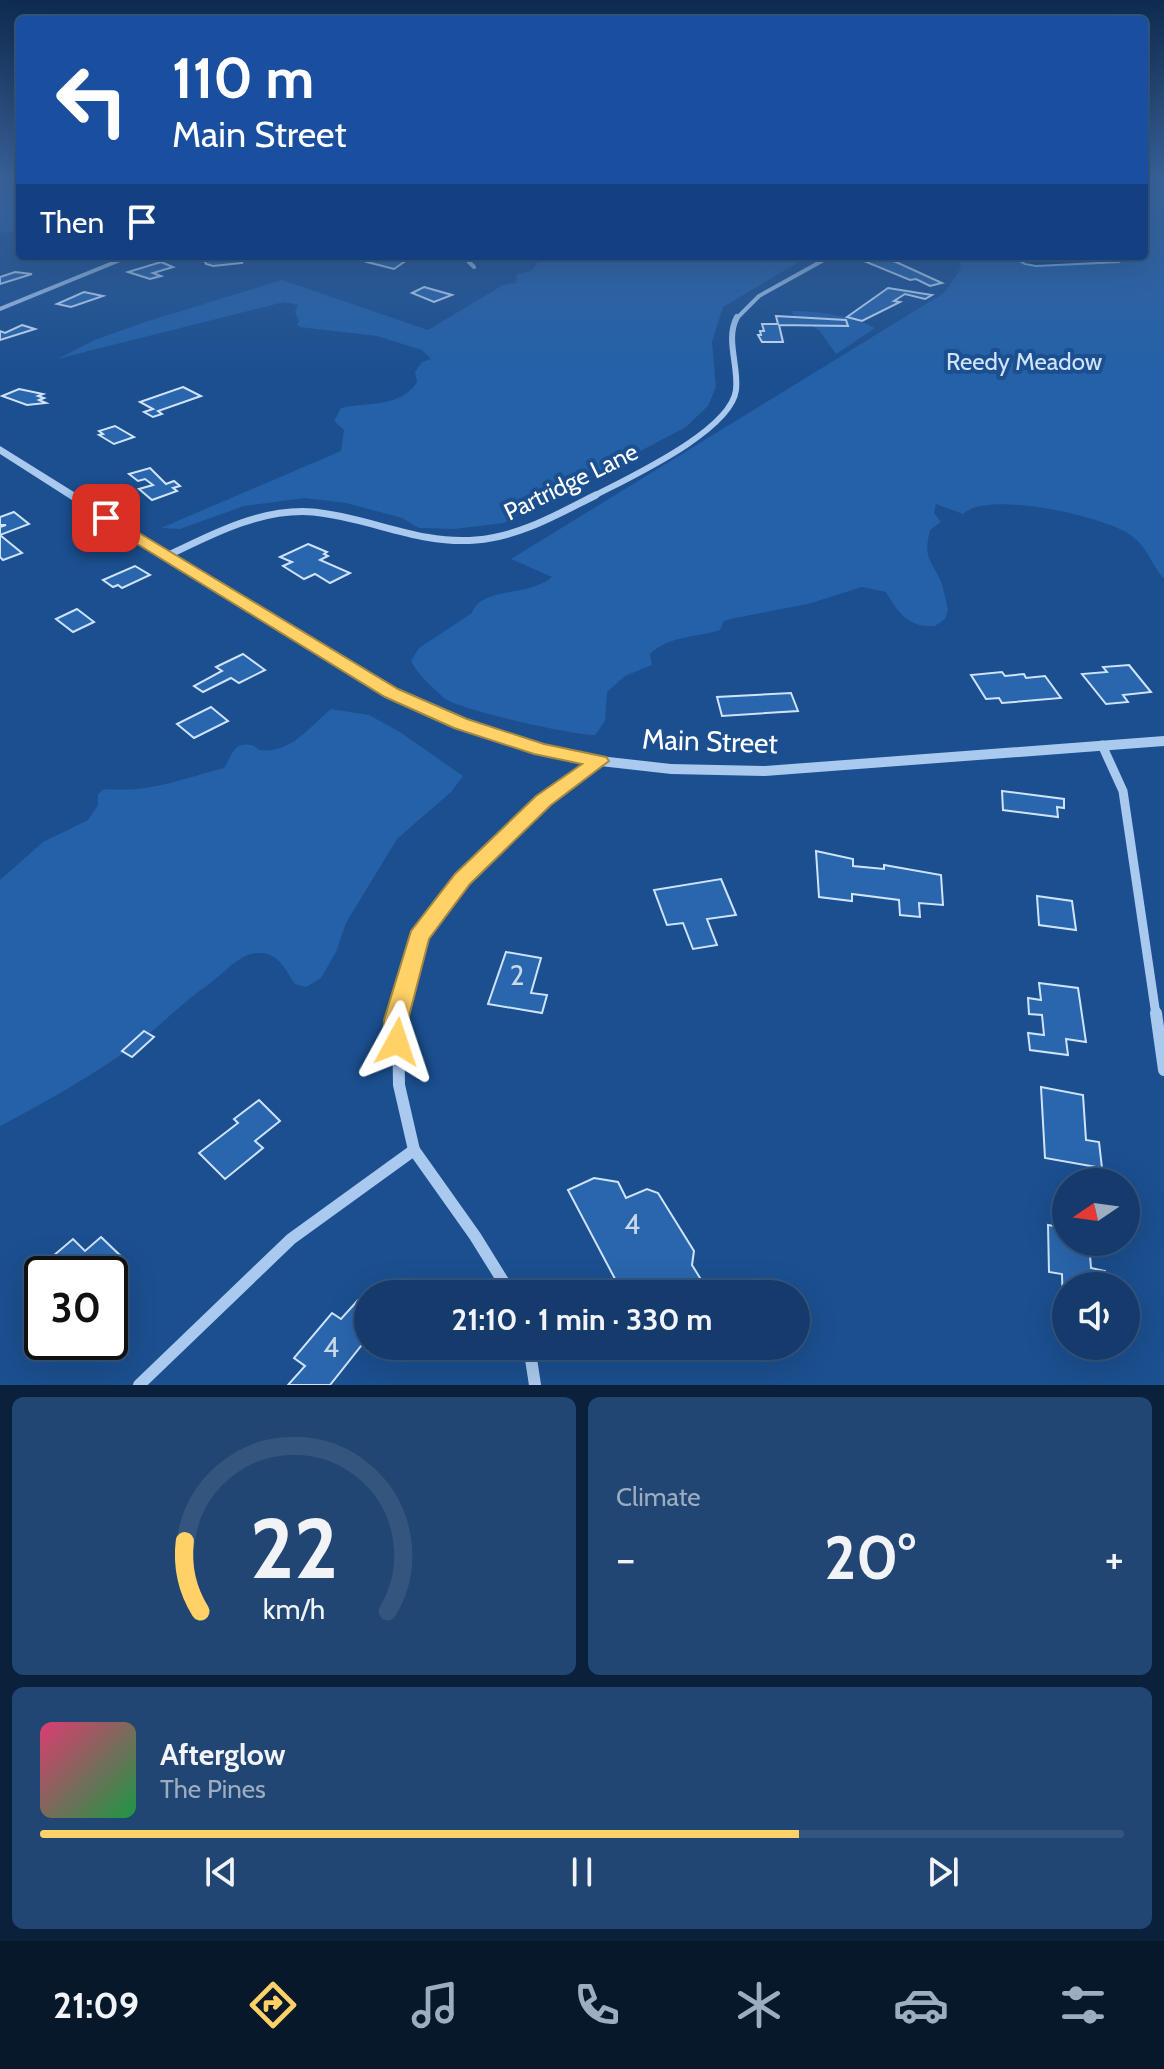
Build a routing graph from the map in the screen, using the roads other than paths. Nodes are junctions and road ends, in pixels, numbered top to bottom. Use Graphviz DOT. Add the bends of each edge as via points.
graph roads {
  1 [pos="120,260"];
  2 [pos="467,260"];
  3 [pos="824,260"];
  4 [pos="474,267"];
  5 [pos="0,309"];
  6 [pos="0,449"];
  7 [pos="167,556"];
  8 [pos="1164,741"];
  9 [pos="1102,745"];
  10 [pos="600,761"];
  11 [pos="1151,971"];
  12 [pos="1164,973"];
  13 [pos="1164,1070"];
  14 [pos="414,1150"];
  15 [pos="502,1280"];
  16 [pos="531,1360"];
  17 [pos="139,1385"];
  18 [pos="535,1385"];
  1 -- 5 [label="street"];
  2 -- 4 [label="street"];
  3 -- 7 [label="street, Partridge Lane" via="737,315 732,338 739,389 728,413 658,459 518,531 491,539 418,539 305,512 217,531"];
  6 -- 7 [label="street, Main Street"];
  7 -- 10 [label="street, Main Street" via="391,693 460,724"];
  8 -- 9 [label="street, Main Street"];
  9 -- 10 [label="street, Main Street" via="765,771"];
  9 -- 11 [label="street" via="1123,791"];
  10 -- 14 [label="street" via="544,800 462,879 419,937 396,1020 399,1085"];
  11 -- 12 [label="street"];
  11 -- 13 [label="street"];
  14 -- 15 [label="street"];
  14 -- 17 [label="street" via="291,1239"];
  16 -- 18 [label="street"];
}
